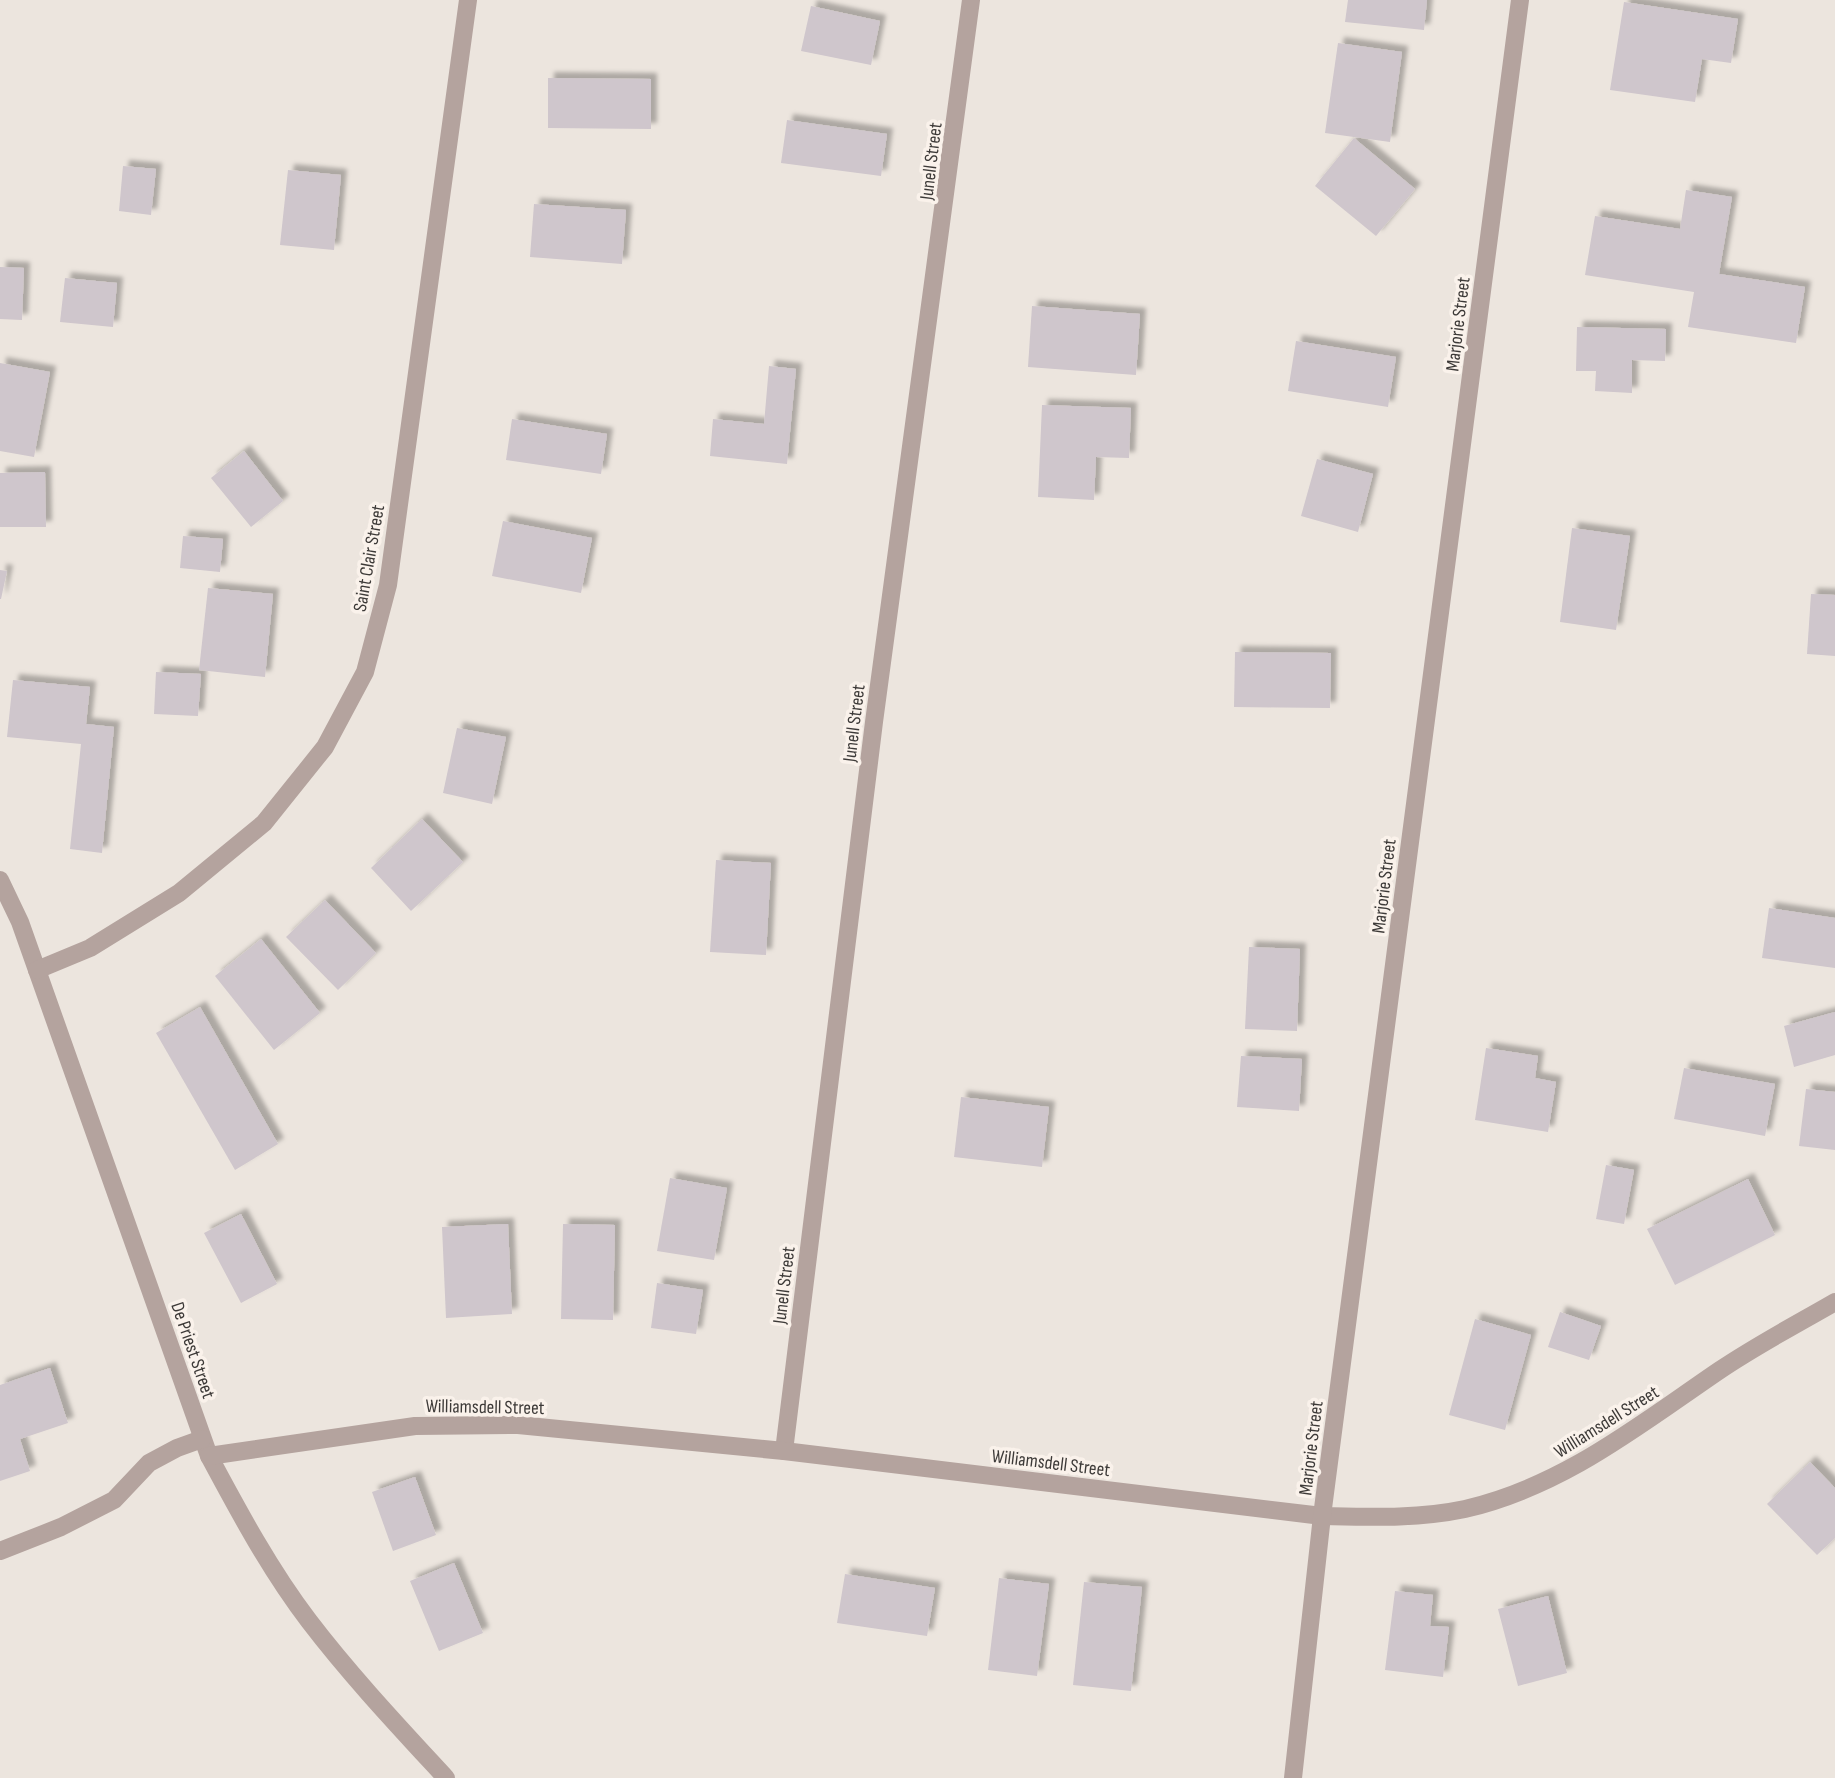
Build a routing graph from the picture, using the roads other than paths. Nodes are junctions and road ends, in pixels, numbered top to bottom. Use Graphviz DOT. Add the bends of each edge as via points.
graph roads {
  1 [pos="468,0"];
  2 [pos="971,0"];
  3 [pos="1520,0"];
  4 [pos="0,880"];
  5 [pos="37,970"];
  6 [pos="1835,1302"];
  7 [pos="202,1438"];
  8 [pos="784,1451"];
  9 [pos="209,1456"];
  10 [pos="1322,1516"];
  11 [pos="0,1551"];
  12 [pos="446,1778"];
  13 [pos="1293,1778"];
  1 -- 5 [label="street, Saint Clair Street" via="388,585 365,671 325,747 264,822 179,893 90,948"];
  2 -- 8 [label="street, Junell Street" via="876,708"];
  3 -- 10 [label="street, Marjorie Street"];
  4 -- 5 [label="street, De Priest Street"];
  5 -- 7 [label="street, De Priest Street"];
  6 -- 10 [label="street, Williamsdell Street" via="1724,1368 1606,1449 1544,1483 1465,1509 1393,1518"];
  7 -- 9 [label="street, De Priest Street"];
  7 -- 11 [label="street" via="149,1463 114,1500"];
  8 -- 9 [label="street, Williamsdell Street" via="518,1425 415,1426"];
  8 -- 10 [label="street, Williamsdell Street"];
  9 -- 12 [label="street, De Priest Street" via="245,1524 307,1619"];
  10 -- 13 [label="street, Marjorie Street"];
}
